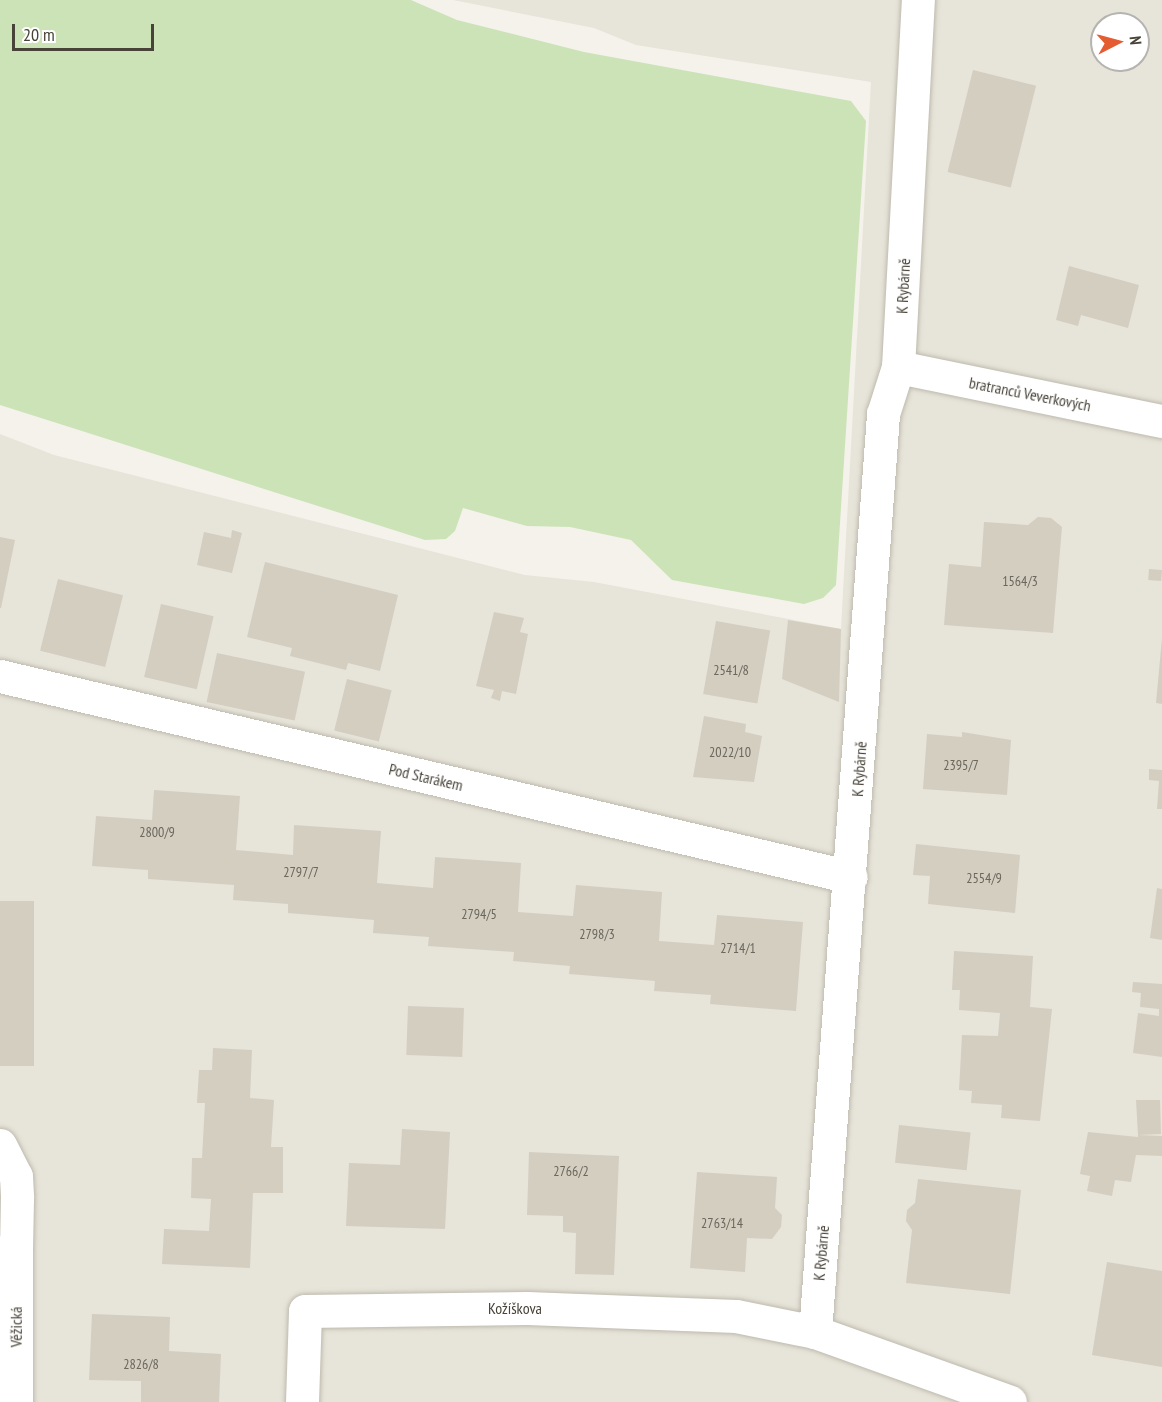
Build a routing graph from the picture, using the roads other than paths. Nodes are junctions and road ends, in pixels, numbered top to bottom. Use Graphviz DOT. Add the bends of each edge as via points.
graph roads {
  1 [pos="918,0"];
  2 [pos="898,368"];
  3 [pos="1162,421"];
  4 [pos="0,676"];
  5 [pos="851,876"];
  6 [pos="0,1145"];
  7 [pos="8,1252"];
  8 [pos="815,1332"];
  9 [pos="16,1402"];
  10 [pos="302,1402"];
  11 [pos="1010,1402"];
  1 -- 2 [label="street, K Rybárně"];
  2 -- 3 [label="street, bratranců Veverkových"];
  2 -- 5 [label="street, K Rybárně" via="883,414"];
  4 -- 5 [label="street, Pod Starákem"];
  5 -- 8 [label="street, K Rybárně"];
  6 -- 7 [label="street, Věžická" via="16,1176"];
  7 -- 9 [label="street, Věžická"];
  8 -- 10 [label="street, Kožíškova" via="736,1316 527,1308 305,1311"];
  8 -- 11 [label="street"];
}
